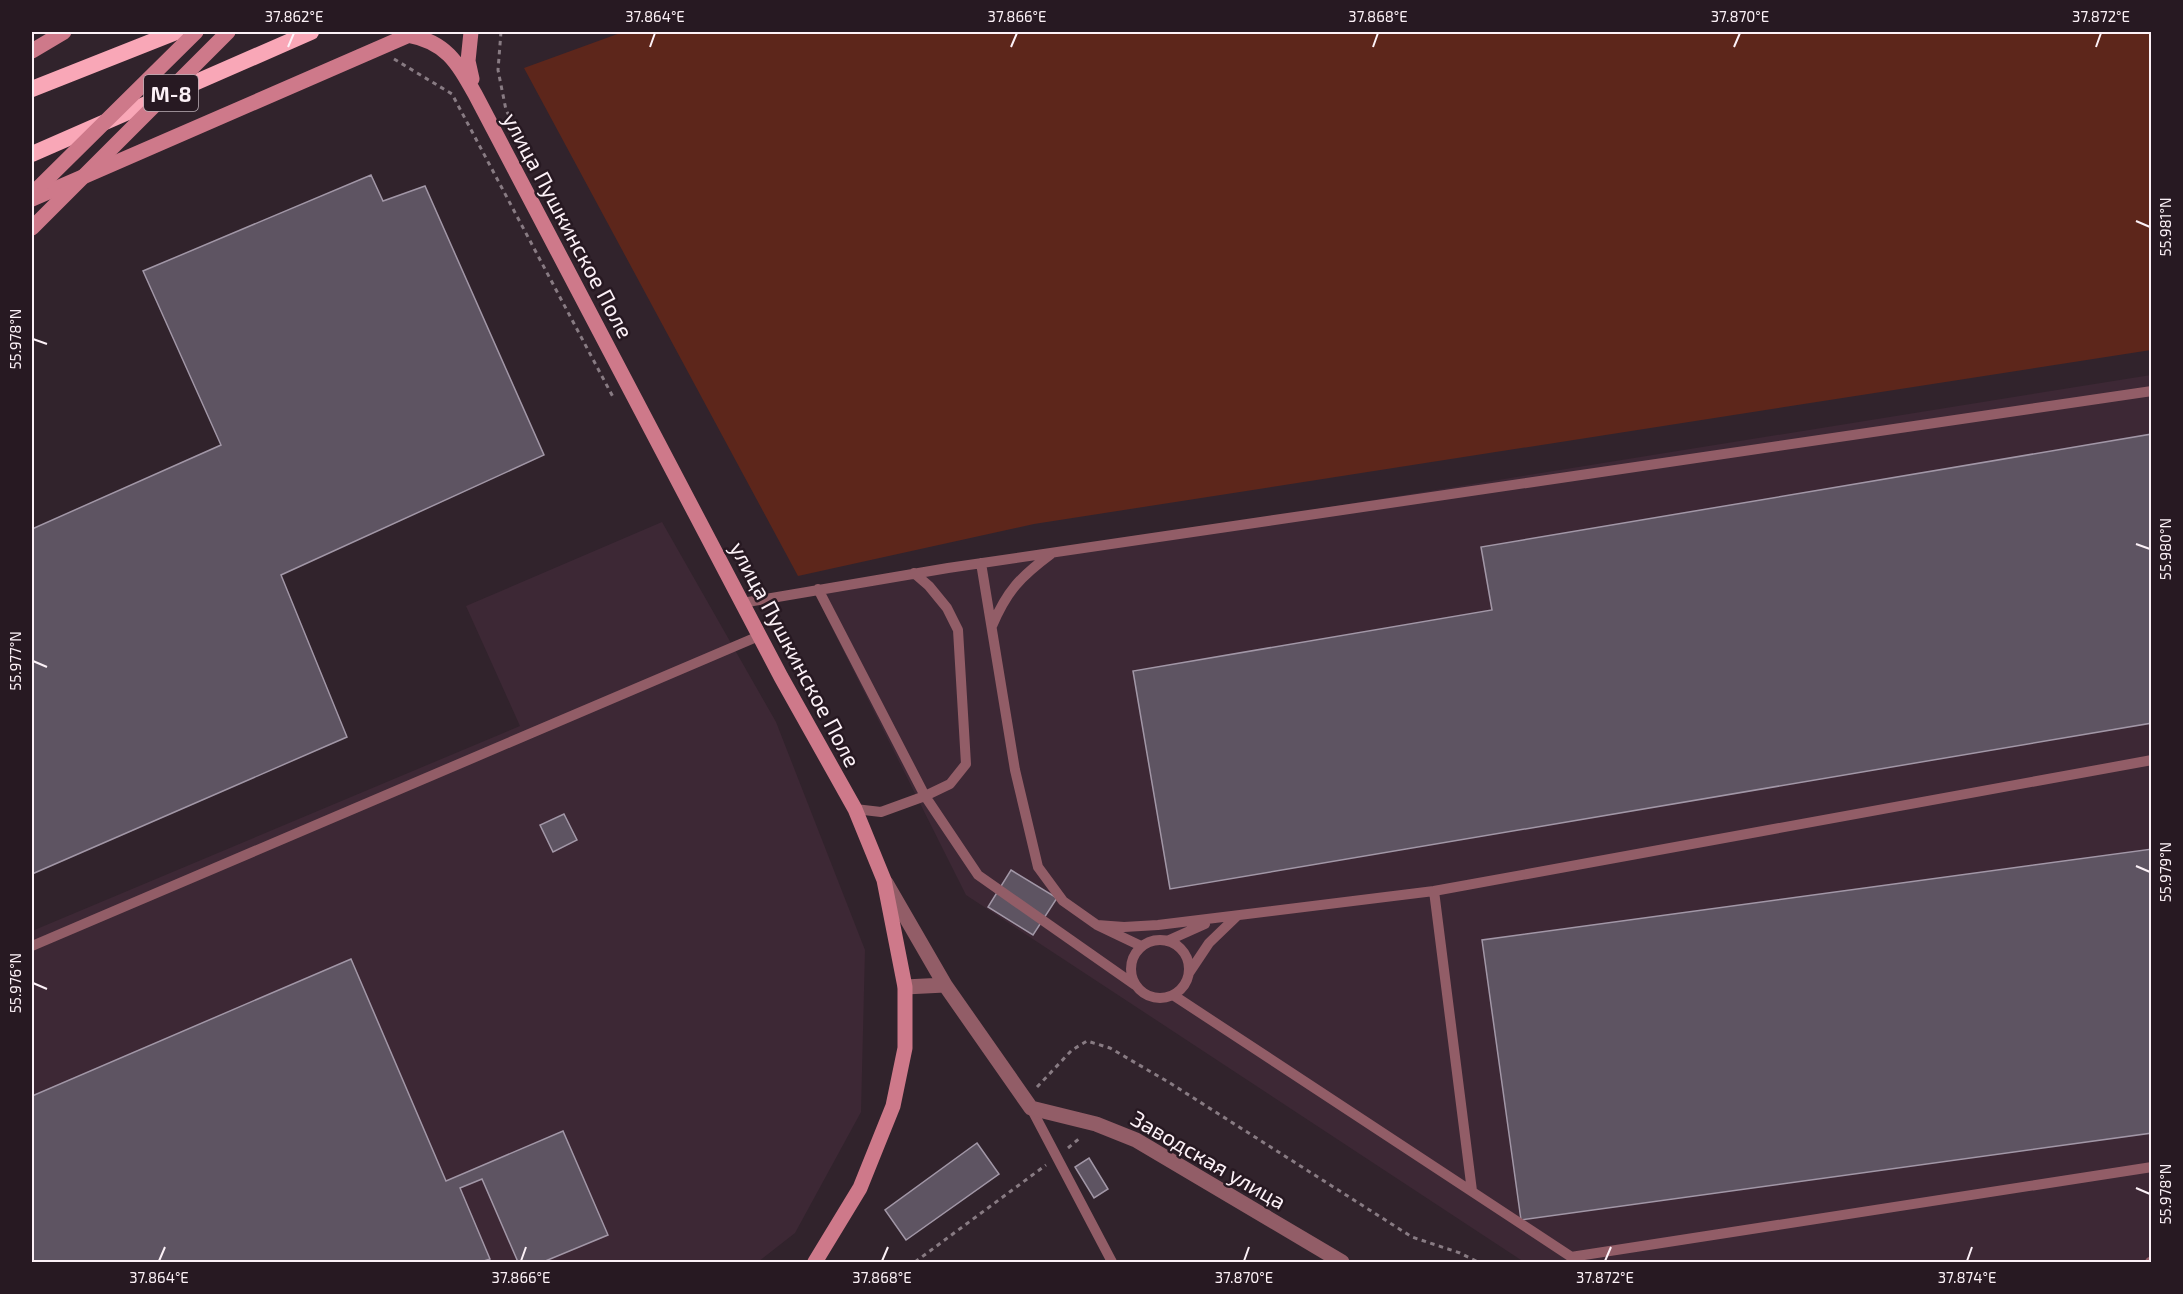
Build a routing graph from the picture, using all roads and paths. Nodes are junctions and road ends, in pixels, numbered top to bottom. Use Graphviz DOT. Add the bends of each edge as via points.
graph roads {
  1 [pos="64,32"];
  2 [pos="176,32"];
  3 [pos="196,32"];
  4 [pos="228,32"];
  5 [pos="311,32"];
  6 [pos="471,32"];
  7 [pos="501,32"];
  8 [pos="412,33"];
  9 [pos="32,51"];
  10 [pos="392,57"];
  11 [pos="32,89"];
  12 [pos="475,94"];
  13 [pos="528,153"];
  14 [pos="32,154"];
  15 [pos="32,194"];
  16 [pos="32,199"];
  17 [pos="32,228"];
  18 [pos="2151,391"];
  19 [pos="615,400"];
  20 [pos="1053,553"];
  21 [pos="981,563"];
  22 [pos="914,573"];
  23 [pos="818,589"];
  24 [pos="742,603"];
  25 [pos="991,627"];
  26 [pos="759,636"];
  27 [pos="2151,760"];
  28 [pos="925,795"];
  29 [pos="855,809"];
  30 [pos="884,880"];
  31 [pos="1434,891"];
  32 [pos="1237,915"];
  33 [pos="1097,925"];
  34 [pos="1167,940"];
  35 [pos="32,946"];
  36 [pos="1141,946"];
  37 [pos="1189,973"];
  38 [pos="945,985"];
  39 [pos="1135,985"];
  40 [pos="904,987"];
  41 [pos="1173,995"];
  42 [pos="1027,1103"];
  43 [pos="1096,1124"];
  44 [pos="1056,1157"];
  45 [pos="2151,1167"];
  46 [pos="1472,1191"];
  47 [pos="1576,1260"];
  48 [pos="815,1263"];
  49 [pos="915,1263"];
  50 [pos="1112,1263"];
  51 [pos="1342,1263"];
  52 [pos="1478,1263"];
  1 -- 9 [label="main road"];
  2 -- 11 [label="highway, М-8"];
  3 -- 15 [label="main road, bridge"];
  4 -- 17 [label="main road, bridge"];
  5 -- 14 [label="highway, М-8"];
  6 -- 12 [label="main road, улица Пушкинское Поле" via="468,61"];
  7 -- 13 [label="path" via="498,70 506,110"];
  8 -- 12 [label="main road, улица Пушкинское Поле" via="442,48 458,63"];
  8 -- 16 [label="main road"];
  10 -- 19 [label="path" via="452,94"];
  12 -- 24 [label="main road, улица Пушкинское Поле"];
  18 -- 20 [label="lane"];
  20 -- 21 [label="lane"];
  20 -- 25 [label="lane" via="1016,583"];
  21 -- 22 [label="lane"];
  21 -- 25 [label="lane"];
  22 -- 23 [label="lane"];
  22 -- 28 [label="lane" via="947,608 958,630 966,764 950,784"];
  23 -- 24 [label="lane"];
  23 -- 28 [label="lane"];
  24 -- 26 [label="main road, улица Пушкинское Поле"];
  25 -- 33 [label="lane" via="1015,770 1038,867 1063,901"];
  26 -- 29 [label="main road, улица Пушкинское Поле"];
  26 -- 35 [label="lane"];
  27 -- 31 [label="lane"];
  28 -- 29 [label="lane" via="881,812"];
  28 -- 39 [label="lane" via="978,875"];
  29 -- 30 [label="main road, улица Пушкинское Поле"];
  30 -- 38 [label="street"];
  30 -- 40 [label="main road, улица Пушкинское Поле"];
  31 -- 32 [label="lane"];
  31 -- 46 [label="lane"];
  32 -- 33 [label="lane" via="1135,927"];
  32 -- 34 [label="lane"];
  32 -- 37 [label="lane" via="1209,943"];
  33 -- 36 [label="lane"];
  34 -- 36 [label="lane" via="1153,940"];
  34 -- 37 [label="lane" via="1179,947 1187,959"];
  36 -- 39 [label="lane" via="1132,958"];
  37 -- 41 [label="lane"];
  38 -- 40 [label="street"];
  38 -- 42 [label="street"];
  39 -- 41 [label="lane" via="1159,998"];
  40 -- 48 [label="main road, улица Пушкинское Поле" via="905,1048 893,1106 860,1188"];
  41 -- 46 [label="lane"];
  42 -- 43 [label="street, Заводская улица"];
  42 -- 44 [label="lane"];
  42 -- 52 [label="path" via="1072,1050 1087,1041 1110,1048 1412,1237 1460,1252"];
  43 -- 44 [label="path"];
  43 -- 51 [label="street, Заводская улица" via="1136,1140"];
  44 -- 49 [label="path"];
  44 -- 50 [label="lane"];
  45 -- 47 [label="lane"];
  46 -- 47 [label="lane"];
}
